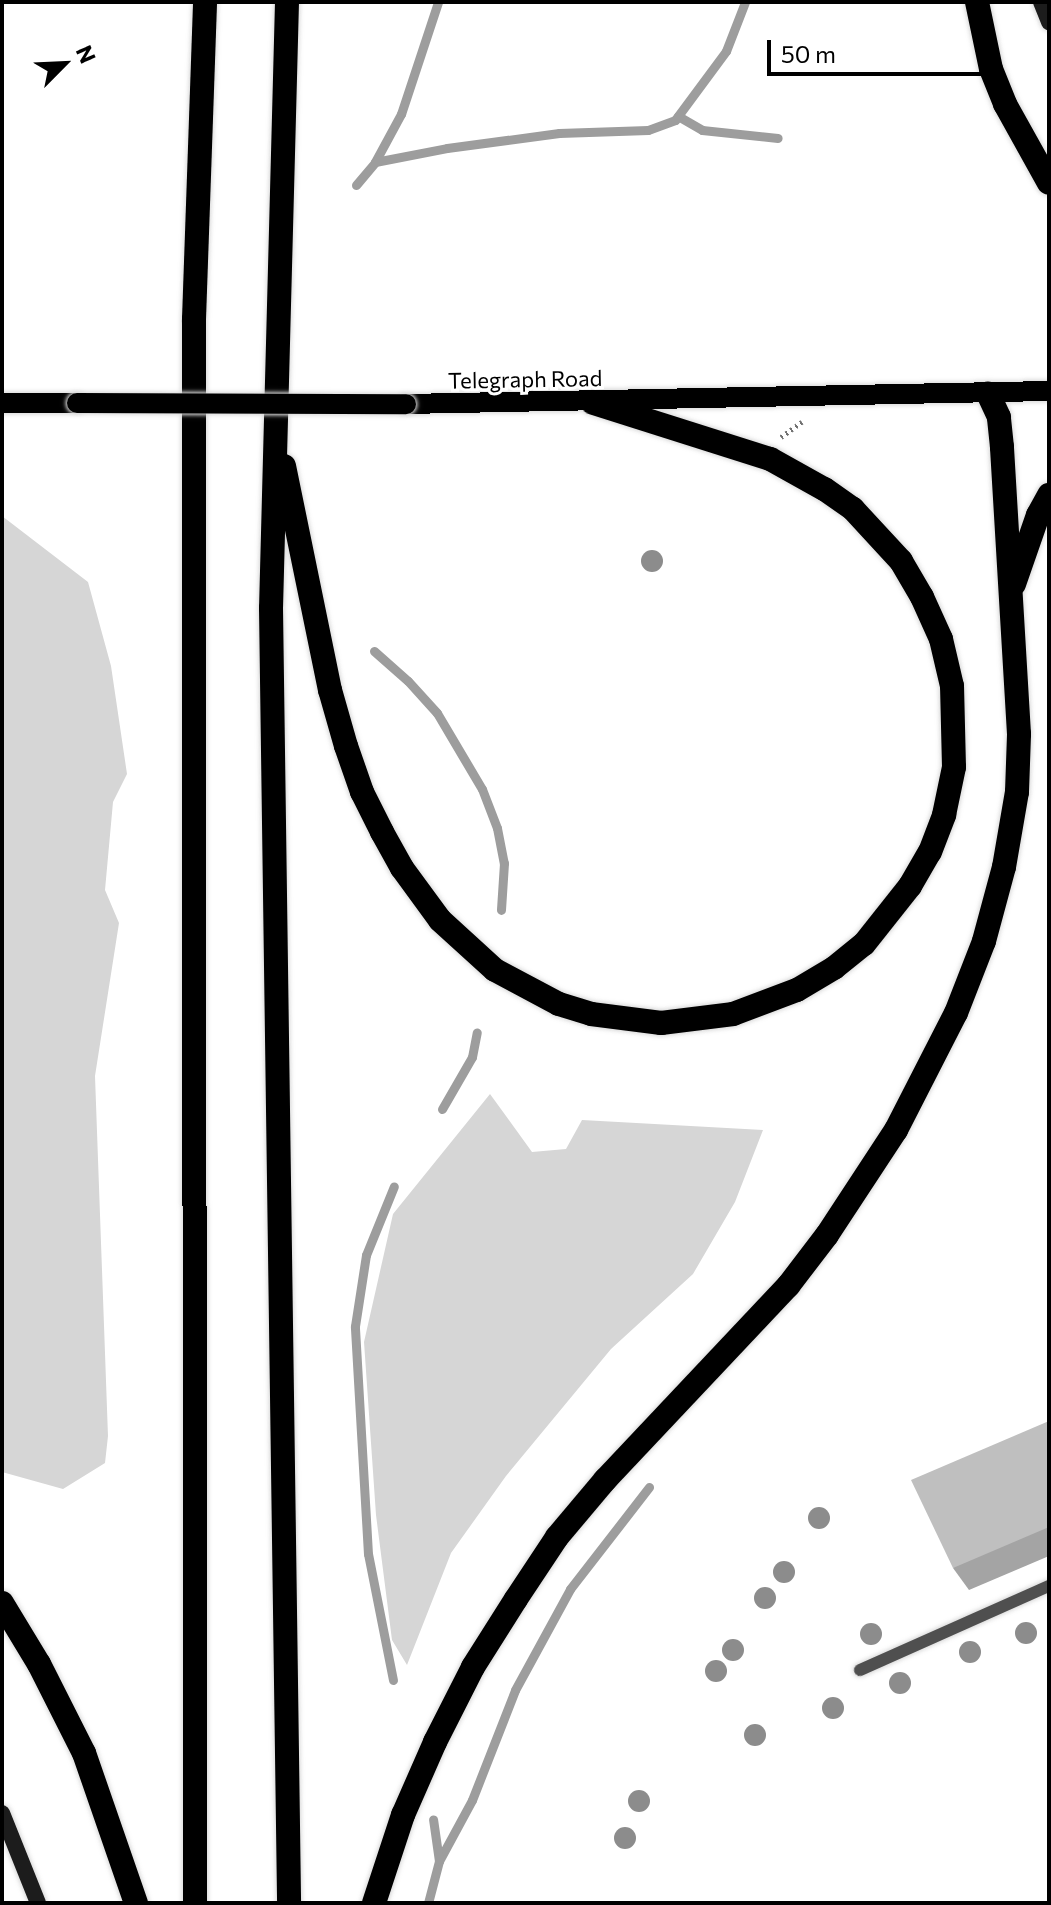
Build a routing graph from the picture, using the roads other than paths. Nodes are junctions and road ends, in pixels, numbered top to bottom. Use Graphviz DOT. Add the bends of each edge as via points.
graph roads {
  1 [pos="205,2"];
  2 [pos="287,2"];
  3 [pos="977,2"];
  4 [pos="1041,2"];
  5 [pos="1049,22"];
  6 [pos="1049,183"];
  7 [pos="1049,391"];
  8 [pos="988,393"];
  9 [pos="2,403"];
  10 [pos="593,403"];
  11 [pos="275,421"];
  12 [pos="1049,495"];
  13 [pos="1010,598"];
  14 [pos="1049,1586"];
  15 [pos="2,1603"];
  16 [pos="860,1670"];
  17 [pos="2,1813"];
  18 [pos="38,1903"];
  19 [pos="136,1903"];
  20 [pos="195,1903"];
  21 [pos="289,1903"];
  22 [pos="374,1903"];
  1 -- 20 [label="highway" via="194,319"];
  2 -- 11 [label="highway"];
  3 -- 6 [label="highway" via="991,69"];
  4 -- 5 [label="street"];
  7 -- 8 [label="main road, Telegraph Road"];
  8 -- 10 [label="main road, Telegraph Road"];
  8 -- 13 [label="highway" via="999,417"];
  9 -- 10 [label="main road, Telegraph Road, bridge"];
  10 -- 11 [label="highway" via="770,459 853,509 901,561 922,597 941,639 952,686 954,767 944,815 930,852 887,919 834,968 797,990 733,1014 695,1021 639,1021 559,1004 495,970 440,920 402,868 362,792 342,732"];
  11 -- 21 [label="highway" via="274,930"];
  12 -- 13 [label="highway"];
  13 -- 22 [label="highway" via="1019,734 1017,792 984,941 930,1069 861,1188 788,1286 557,1537 473,1667 441,1729 403,1815"];
  14 -- 16 [label="lane"];
  15 -- 19 [label="highway" via="84,1753"];
  17 -- 18 [label="street"];
}
